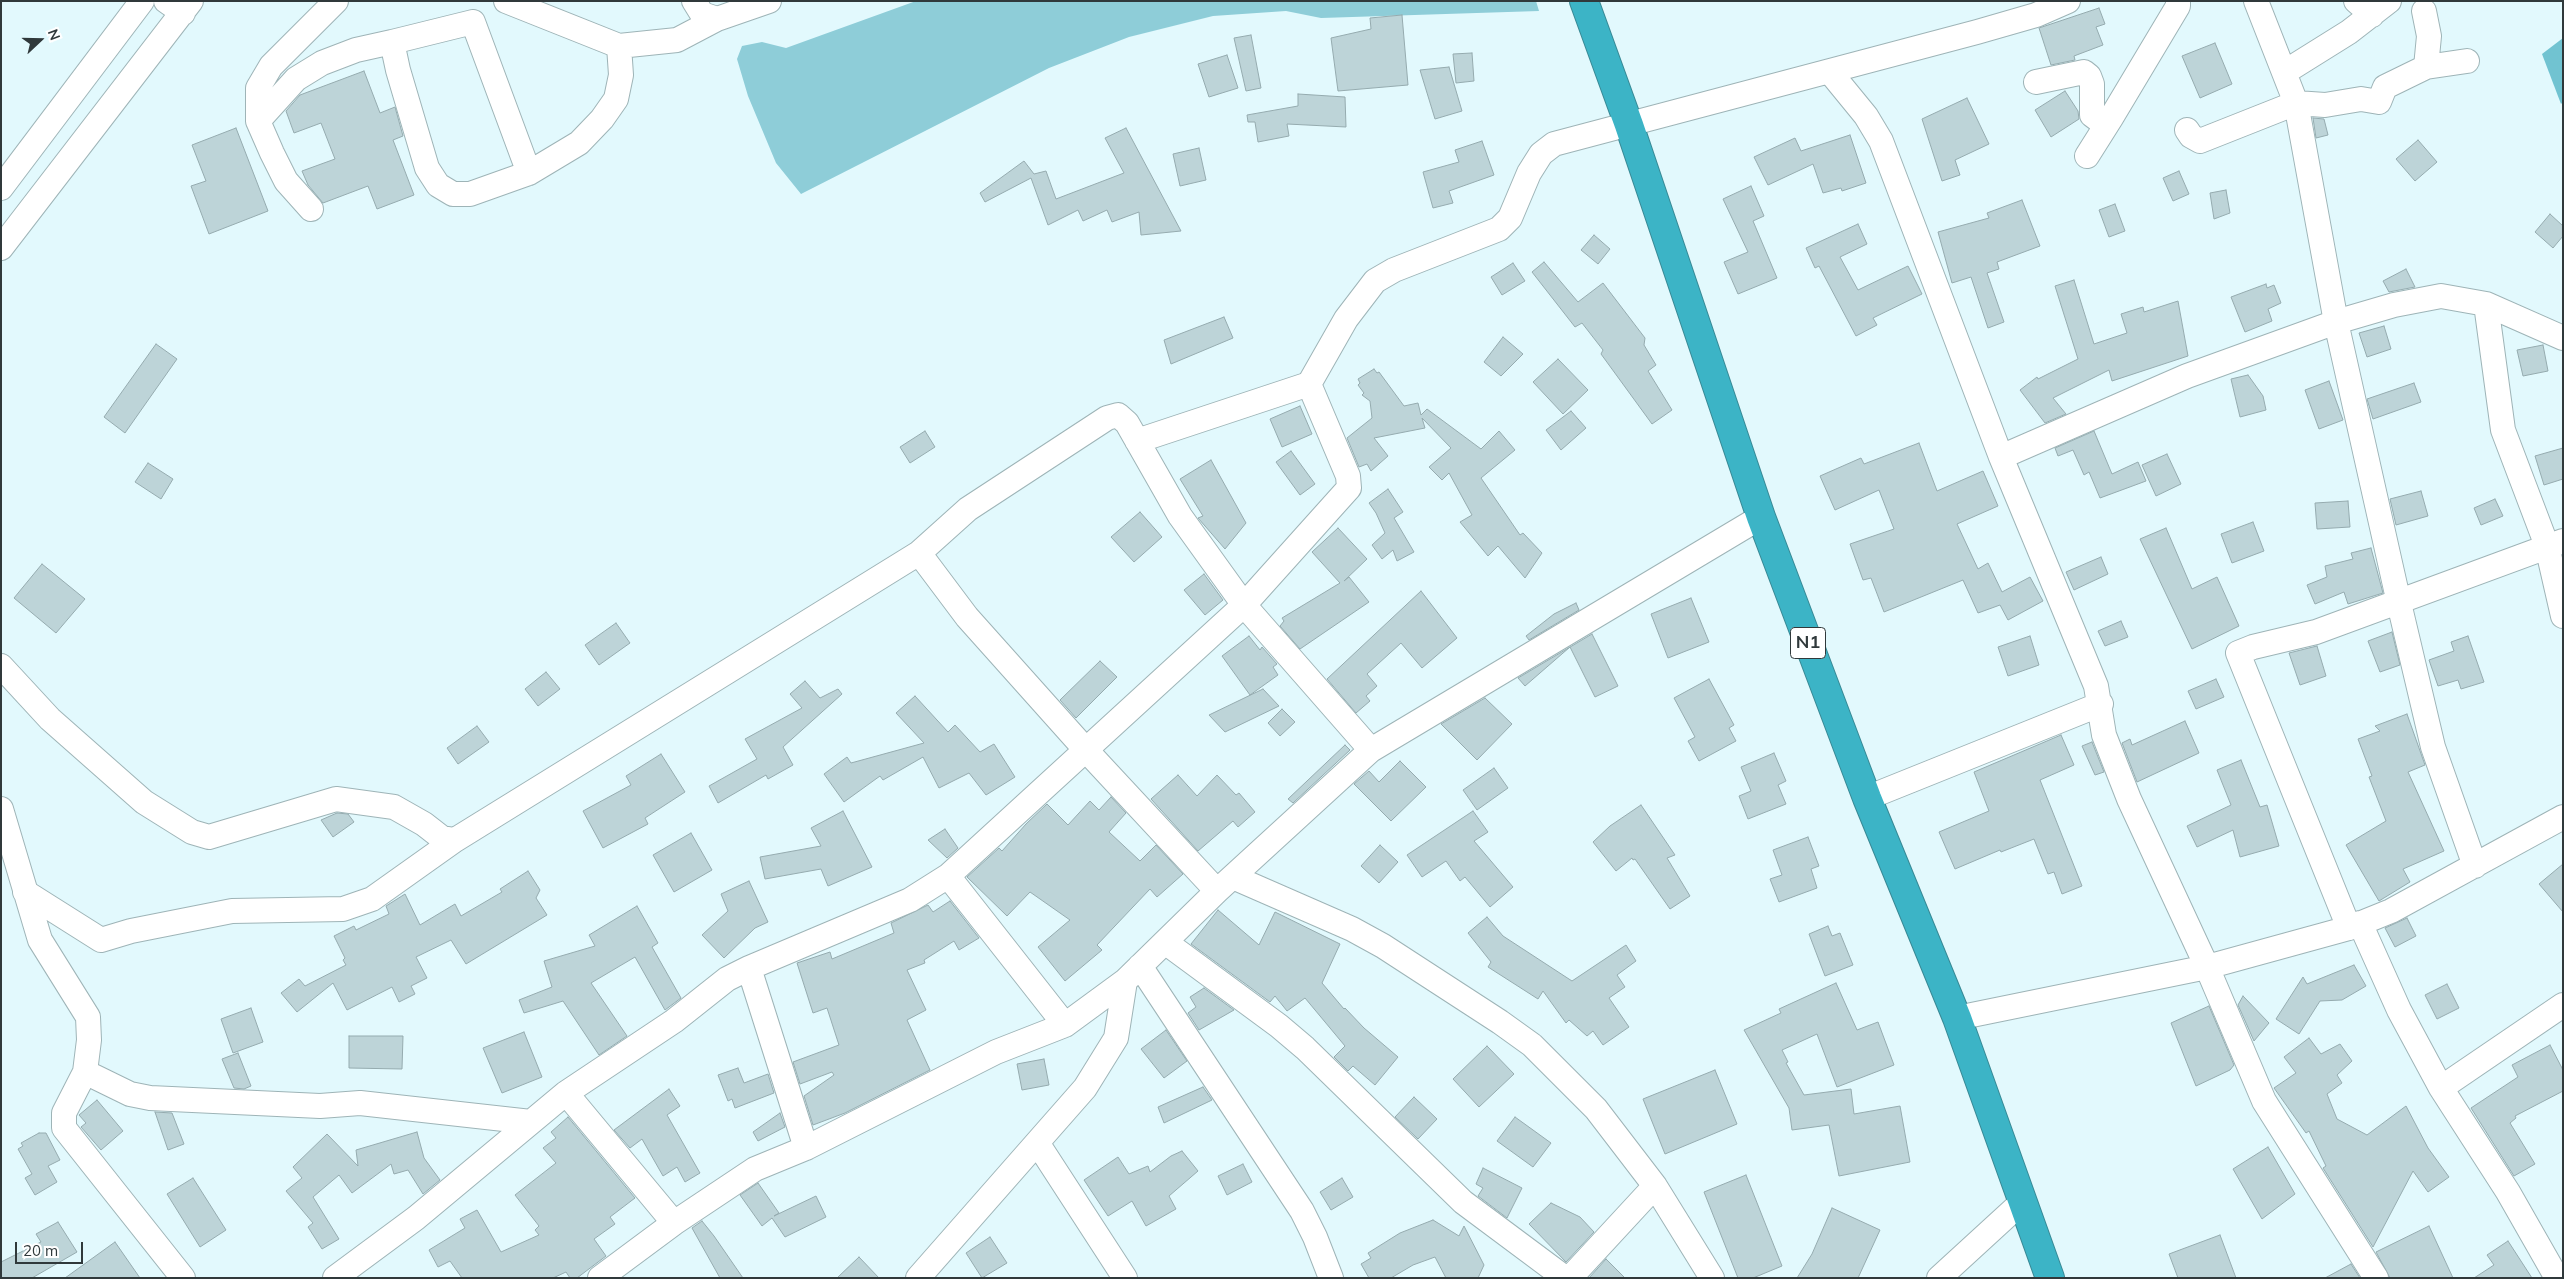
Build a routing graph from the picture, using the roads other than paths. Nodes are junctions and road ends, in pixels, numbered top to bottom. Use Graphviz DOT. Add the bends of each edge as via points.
graph roads {
  1 [pos="142,1"];
  2 [pos="336,1"];
  3 [pos="506,1"];
  4 [pos="694,1"];
  5 [pos="768,1"];
  6 [pos="1584,1"];
  7 [pos="2068,1"];
  8 [pos="2178,1"];
  9 [pos="2256,1"];
  10 [pos="180,5"];
  11 [pos="2372,6"];
  12 [pos="2424,11"];
  13 [pos="717,19"];
  14 [pos="474,22"];
  15 [pos="392,42"];
  16 [pos="619,46"];
  17 [pos="2467,61"];
  18 [pos="2426,67"];
  19 [pos="1830,72"];
  20 [pos="2285,72"];
  21 [pos="2036,82"];
  22 [pos="2296,103"];
  23 [pos="2111,118"];
  24 [pos="258,121"];
  25 [pos="1629,125"];
  26 [pos="2186,130"];
  27 [pos="2087,156"];
  28 [pos="529,173"];
  29 [pos="1,188"];
  30 [pos="311,210"];
  31 [pos="1,248"];
  32 [pos="2486,304"];
  33 [pos="2336,322"];
  34 [pos="2563,338"];
  35 [pos="1309,384"];
  36 [pos="1137,441"];
  37 [pos="2001,457"];
  38 [pos="1761,516"];
  39 [pos="2555,544"];
  40 [pos="918,553"];
  41 [pos="2400,603"];
  42 [pos="1244,605"];
  43 [pos="2563,616"];
  44 [pos="1,666"];
  45 [pos="2101,704"];
  46 [pos="1085,749"];
  47 [pos="1371,750"];
  48 [pos="1867,798"];
  49 [pos="1,809"];
  50 [pos="2563,817"];
  51 [pos="456,840"];
  52 [pos="2475,866"];
  53 [pos="948,876"];
  54 [pos="1225,884"];
  55 [pos="25,892"];
  56 [pos="2354,926"];
  57 [pos="1165,942"];
  58 [pos="2207,967"];
  59 [pos="749,968"];
  60 [pos="1133,974"];
  61 [pos="2563,1005"];
  62 [pos="1956,1018"];
  63 [pos="1065,1025"];
  64 [pos="85,1072"];
  65 [pos="2441,1088"];
  66 [pos="566,1093"];
  67 [pos="531,1122"];
  68 [pos="1038,1144"];
  69 [pos="806,1148"];
  70 [pos="1655,1186"];
  71 [pos="2022,1202"];
  72 [pos="674,1223"];
  73 [pos="184,1278"];
  74 [pos="335,1278"];
  75 [pos="600,1278"];
  76 [pos="918,1278"];
  77 [pos="1125,1278"];
  78 [pos="1331,1278"];
  79 [pos="1565,1278"];
  80 [pos="1570,1278"];
  81 [pos="1712,1278"];
  82 [pos="1939,1278"];
  83 [pos="2050,1278"];
  84 [pos="2376,1278"];
  85 [pos="2557,1278"];
  1 -- 29 [label="street"];
  2 -- 24 [label="street" via="271,66 258,88"];
  3 -- 14 [label="street"];
  3 -- 16 [label="street"];
  4 -- 13 [label="street" via="702,14"];
  5 -- 13 [label="street"];
  6 -- 25 [label="highway, N1"];
  7 -- 19 [label="street" via="2036,15"];
  8 -- 23 [label="street"];
  9 -- 20 [label="street"];
  10 -- 31 [label="street"];
  11 -- 20 [label="street"];
  12 -- 18 [label="street" via="2428,36"];
  13 -- 16 [label="street" via="677,40"];
  14 -- 15 [label="street"];
  14 -- 28 [label="street"];
  15 -- 24 [label="street" via="356,50 322,63 296,79"];
  15 -- 28 [label="street" via="427,168 438,185 453,194 470,194"];
  16 -- 28 [label="street" via="621,75 616,99 602,119 579,144"];
  17 -- 18 [label="street"];
  18 -- 22 [label="street" via="2386,87 2379,102 2361,99 2325,105"];
  19 -- 25 [label="street"];
  19 -- 37 [label="street" via="1866,116 1881,141"];
  20 -- 22 [label="street"];
  21 -- 23 [label="street" via="2084,72 2092,84 2092,115 2100,120"];
  22 -- 26 [label="street" via="2200,141"];
  22 -- 33 [label="street"];
  23 -- 27 [label="street"];
  24 -- 30 [label="street" via="286,181"];
  25 -- 35 [label="street" via="1554,144 1541,154 1529,173 1510,218 1499,229 1394,270 1375,281 1346,319"];
  25 -- 38 [label="highway, N1"];
  32 -- 33 [label="street" via="2441,296 2394,305"];
  32 -- 34 [label="street"];
  32 -- 39 [label="street" via="2503,430"];
  33 -- 37 [label="street" via="2187,376"];
  33 -- 41 [label="street"];
  35 -- 36 [label="street"];
  35 -- 42 [label="street" via="1348,476 1349,488"];
  36 -- 40 [label="street" via="1127,423 1118,415 1107,418 968,509"];
  36 -- 42 [label="street" via="1180,516"];
  37 -- 45 [label="street"];
  38 -- 47 [label="street"];
  38 -- 48 [label="highway, N1"];
  39 -- 41 [label="street"];
  39 -- 43 [label="street"];
  40 -- 46 [label="street" via="967,617"];
  40 -- 51 [label="street"];
  41 -- 52 [label="street" via="2433,747"];
  41 -- 56 [label="street" via="2316,632 2238,653"];
  42 -- 46 [label="street"];
  42 -- 47 [label="street"];
  44 -- 51 [label="street" via="50,719 144,802 192,832 209,837 336,799 394,807 442,838"];
  45 -- 48 [label="street"];
  45 -- 58 [label="street" via="2104,735 2129,800"];
  46 -- 53 [label="street"];
  46 -- 54 [label="street"];
  47 -- 54 [label="street"];
  48 -- 62 [label="highway, N1"];
  49 -- 55 [label="street"];
  50 -- 52 [label="street"];
  51 -- 55 [label="street" via="372,899 343,909 232,911 101,940"];
  52 -- 56 [label="street" via="2391,911"];
  53 -- 59 [label="street" via="910,900"];
  53 -- 63 [label="street"];
  54 -- 57 [label="street"];
  54 -- 70 [label="street" via="1352,930 1500,1022 1532,1045 1562,1073 1596,1109"];
  55 -- 64 [label="street" via="40,940 88,1017 90,1040"];
  56 -- 58 [label="street"];
  56 -- 65 [label="street"];
  57 -- 60 [label="street"];
  57 -- 79 [label="street" via="1279,1026 1463,1202"];
  58 -- 62 [label="street"];
  58 -- 84 [label="street" via="2268,1108"];
  59 -- 66 [label="street" via="727,979 674,1021"];
  59 -- 69 [label="street"];
  60 -- 63 [label="street"];
  60 -- 68 [label="street" via="1116,1038 1108,1053 1085,1088"];
  60 -- 78 [label="street" via="1302,1210"];
  61 -- 65 [label="street"];
  62 -- 71 [label="highway, N1"];
  63 -- 69 [label="street" via="996,1052"];
  64 -- 67 [label="street" via="130,1094 150,1098 320,1106 360,1103"];
  64 -- 73 [label="street" via="64,1113 64,1128"];
  65 -- 85 [label="street" via="2508,1192"];
  66 -- 67 [label="street"];
  66 -- 72 [label="street"];
  67 -- 74 [label="street" via="416,1218"];
  68 -- 76 [label="street"];
  68 -- 77 [label="street"];
  69 -- 72 [label="street" via="755,1169"];
  70 -- 80 [label="street"];
  70 -- 81 [label="street"];
  71 -- 82 [label="street"];
  71 -- 83 [label="highway, N1"];
  72 -- 75 [label="street"];
}
